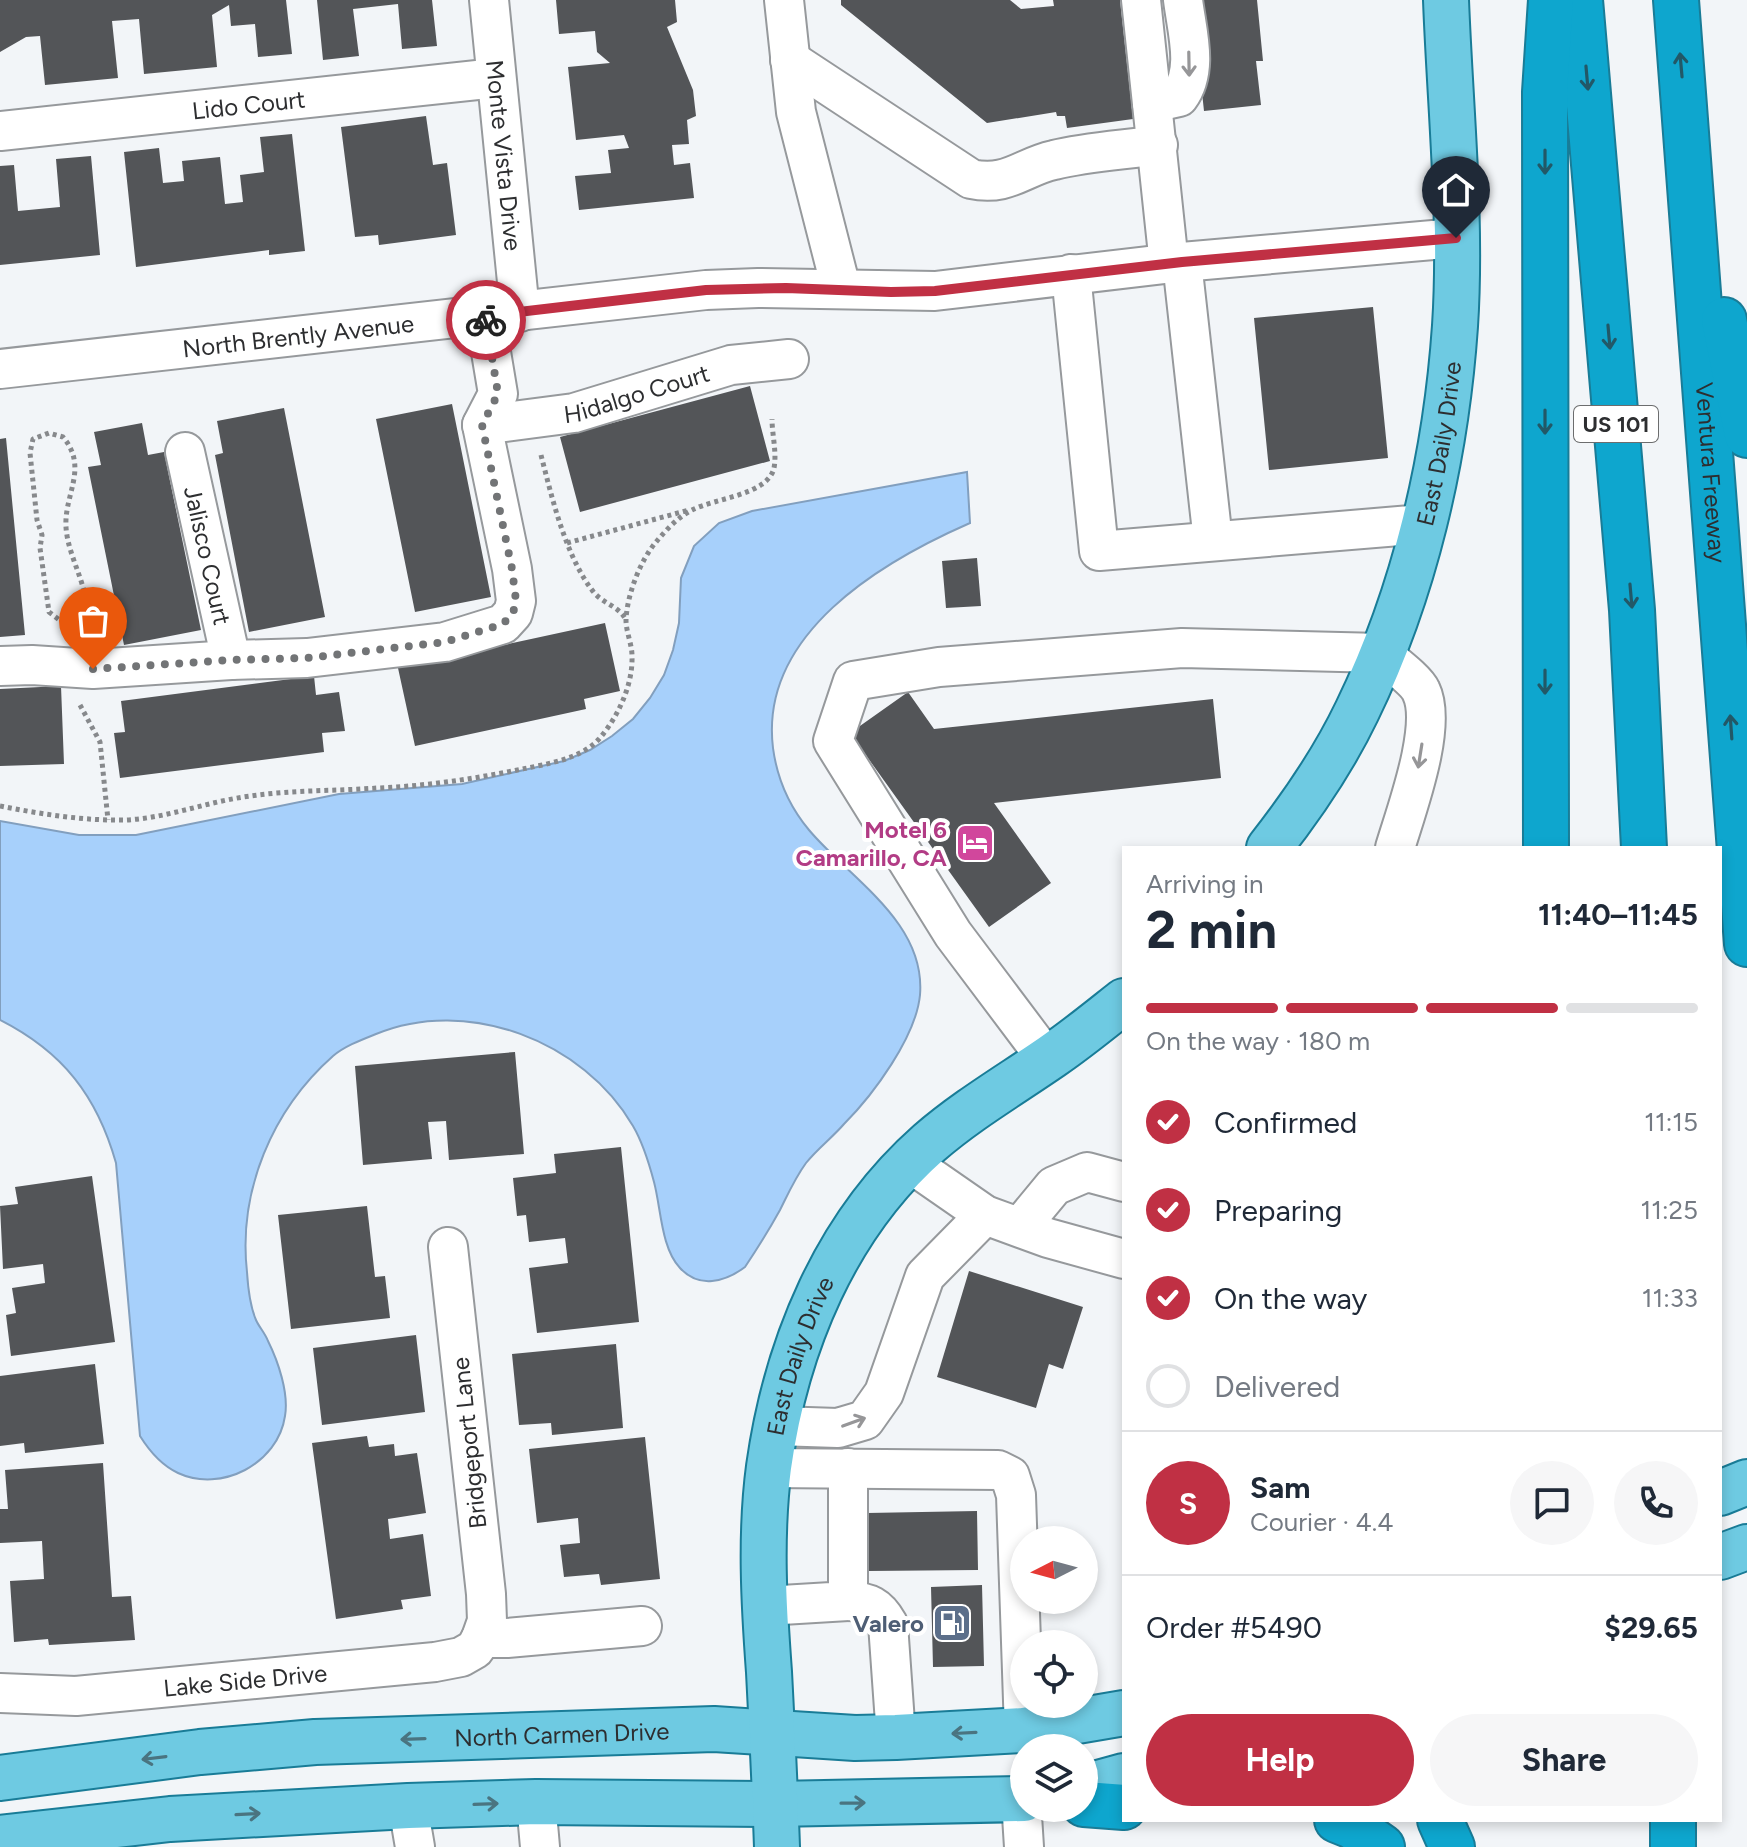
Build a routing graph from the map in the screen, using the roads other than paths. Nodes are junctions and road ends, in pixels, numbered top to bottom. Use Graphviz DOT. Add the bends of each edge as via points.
graph roads {
  1 [pos="489,0"];
  2 [pos="784,0"];
  3 [pos="1141,0"];
  4 [pos="1183,0"];
  5 [pos="1446,0"];
  6 [pos="1551,0"];
  7 [pos="1580,0"];
  8 [pos="1676,0"];
  9 [pos="790,60"];
  10 [pos="496,78"];
  11 [pos="1152,103"];
  12 [pos="0,131"];
  13 [pos="1687,131"];
  14 [pos="1158,145"];
  15 [pos="1456,238"];
  16 [pos="1175,263"];
  17 [pos="1071,274"];
  18 [pos="841,288"];
  19 [pos="502,314"];
  20 [pos="789,359"];
  21 [pos="0,369"];
  22 [pos="482,425"];
  23 [pos="1747,435"];
  24 [pos="185,452"];
  25 [pos="1423,524"];
  26 [pos="1213,541"];
  27 [pos="1381,653"];
  28 [pos="231,660"];
  29 [pos="0,666"];
  30 [pos="1271,846"];
  31 [pos="1396,846"];
  32 [pos="1546,846"];
  33 [pos="1644,846"];
  34 [pos="1747,944"];
  35 [pos="1122,1003"];
  36 [pos="1047,1059"];
  37 [pos="910,1163"];
  38 [pos="1122,1181"];
  39 [pos="1002,1221"];
  40 [pos="448,1247"];
  41 [pos="1122,1258"];
  42 [pos="773,1447"];
  43 [pos="848,1468"];
  44 [pos="1747,1482"];
  45 [pos="1722,1492"];
  46 [pos="1747,1547"];
  47 [pos="1722,1556"];
  48 [pos="848,1601"];
  49 [pos="765,1606"];
  50 [pos="642,1626"];
  51 [pos="481,1638"];
  52 [pos="0,1693"];
  53 [pos="1122,1713"];
  54 [pos="1024,1730"];
  55 [pos="771,1734"];
  56 [pos="896,1737"];
  57 [pos="1122,1777"];
  58 [pos="0,1778"];
  59 [pos="1098,1783"];
  60 [pos="1010,1800"];
  61 [pos="536,1802"];
  62 [pos="775,1804"];
  63 [pos="1098,1805"];
  64 [pos="1122,1807"];
  65 [pos="1023,1822"];
  66 [pos="1342,1822"];
  67 [pos="1441,1822"];
  68 [pos="1673,1822"];
  69 [pos="412,1826"];
  70 [pos="0,1838"];
  71 [pos="540,1847"];
  72 [pos="777,1847"];
  73 [pos="1024,1847"];
  74 [pos="1382,1847"];
  75 [pos="1452,1847"];
  76 [pos="1673,1847"];
  1 -- 10 [label="street, Monte Vista Drive"];
  2 -- 9 [label="street"];
  3 -- 11 [label="street"];
  4 -- 11 [label="street, one-way" via="1188,85 1179,97"];
  5 -- 15 [label="main road, East Daily Drive"];
  6 -- 32 [label="highway, one-way" via="1545,92"];
  7 -- 33 [label="highway, US 101, one-way" via="1632,610"];
  13 -- 8 [label="highway, Ventura Freeway, one-way"];
  9 -- 14 [label="street" via="971,179 1007,180 1051,160"];
  9 -- 18 [label="street" via="796,112"];
  10 -- 12 [label="street, Lido Court"];
  10 -- 19 [label="street, Monte Vista Drive"];
  11 -- 14 [label="street"];
  13 -- 23 [label="highway"];
  34 -- 13 [label="highway, Ventura Freeway, one-way"];
  14 -- 16 [label="street"];
  15 -- 16 [label="street, North Brently Avenue"];
  15 -- 25 [label="main road, East Daily Drive" via="1448,406"];
  16 -- 17 [label="street, North Brently Avenue"];
  16 -- 26 [label="street"];
  17 -- 18 [label="street, North Brently Avenue" via="935,291"];
  17 -- 26 [label="street" via="1099,551"];
  18 -- 19 [label="street, North Brently Avenue" via="706,290"];
  19 -- 21 [label="street, North Brently Avenue"];
  19 -- 22 [label="street, Monte Vista Drive" via="498,394"];
  20 -- 22 [label="street, Hidalgo Court" via="731,365 574,413"];
  22 -- 28 [label="street" via="516,601 503,624 445,642 307,658"];
  24 -- 28 [label="street, Jalisco Court"];
  25 -- 26 [label="street"];
  25 -- 27 [label="main road, East Daily Drive"];
  27 -- 30 [label="main road, East Daily Drive" via="1356,712 1298,811"];
  27 -- 31 [label="street, one-way" via="1421,689 1427,713 1418,773"];
  27 -- 36 [label="street" via="1182,648 939,667 853,681 833,741 953,934"];
  28 -- 29 [label="street" via="77,652 32,665"];
  35 -- 36 [label="main road, East Daily Drive"];
  36 -- 37 [label="main road, East Daily Drive" via="985,1100"];
  37 -- 39 [label="street"];
  37 -- 42 [label="main road, East Daily Drive" via="863,1217 819,1292 795,1350"];
  38 -- 39 [label="street" via="1087,1172 1054,1186"];
  39 -- 41 [label="street"];
  42 -- 39 [label="street, one-way" via="865,1420 884,1393 925,1276"];
  40 -- 51 [label="street, Bridgeport Lane" via="486,1594 487,1621"];
  42 -- 43 [label="street"];
  42 -- 49 [label="main road, East Daily Drive"];
  43 -- 48 [label="street"];
  43 -- 54 [label="street" via="998,1470 1010,1476 1016,1495"];
  44 -- 45 [label="main road"];
  46 -- 47 [label="main road"];
  48 -- 49 [label="street"];
  48 -- 56 [label="street" via="880,1609 888,1624"];
  49 -- 55 [label="main road, East Daily Drive"];
  50 -- 51 [label="street"];
  51 -- 52 [label="street, Lake Side Drive" via="461,1657 435,1662 76,1696"];
  53 -- 54 [label="main road, North Carmen Drive"];
  54 -- 56 [label="main road, North Carmen Drive, one-way"];
  55 -- 56 [label="main road, North Carmen Drive"];
  55 -- 58 [label="main road, North Carmen Drive, one-way" via="714,1729 315,1742"];
  55 -- 62 [label="main road, East Daily Drive"];
  57 -- 59 [label="main road"];
  62 -- 60 [label="main road, one-way"];
  61 -- 62 [label="main road"];
  69 -- 61 [label="main road, one-way"];
  61 -- 71 [label="street"];
  62 -- 72 [label="main road, East Daily Drive"];
  63 -- 64 [label="highway"];
  65 -- 73 [label="street"];
  66 -- 74 [label="highway"];
  67 -- 75 [label="highway"];
  68 -- 76 [label="highway"];
  70 -- 69 [label="main road, one-way" via="170,1819"];
}
